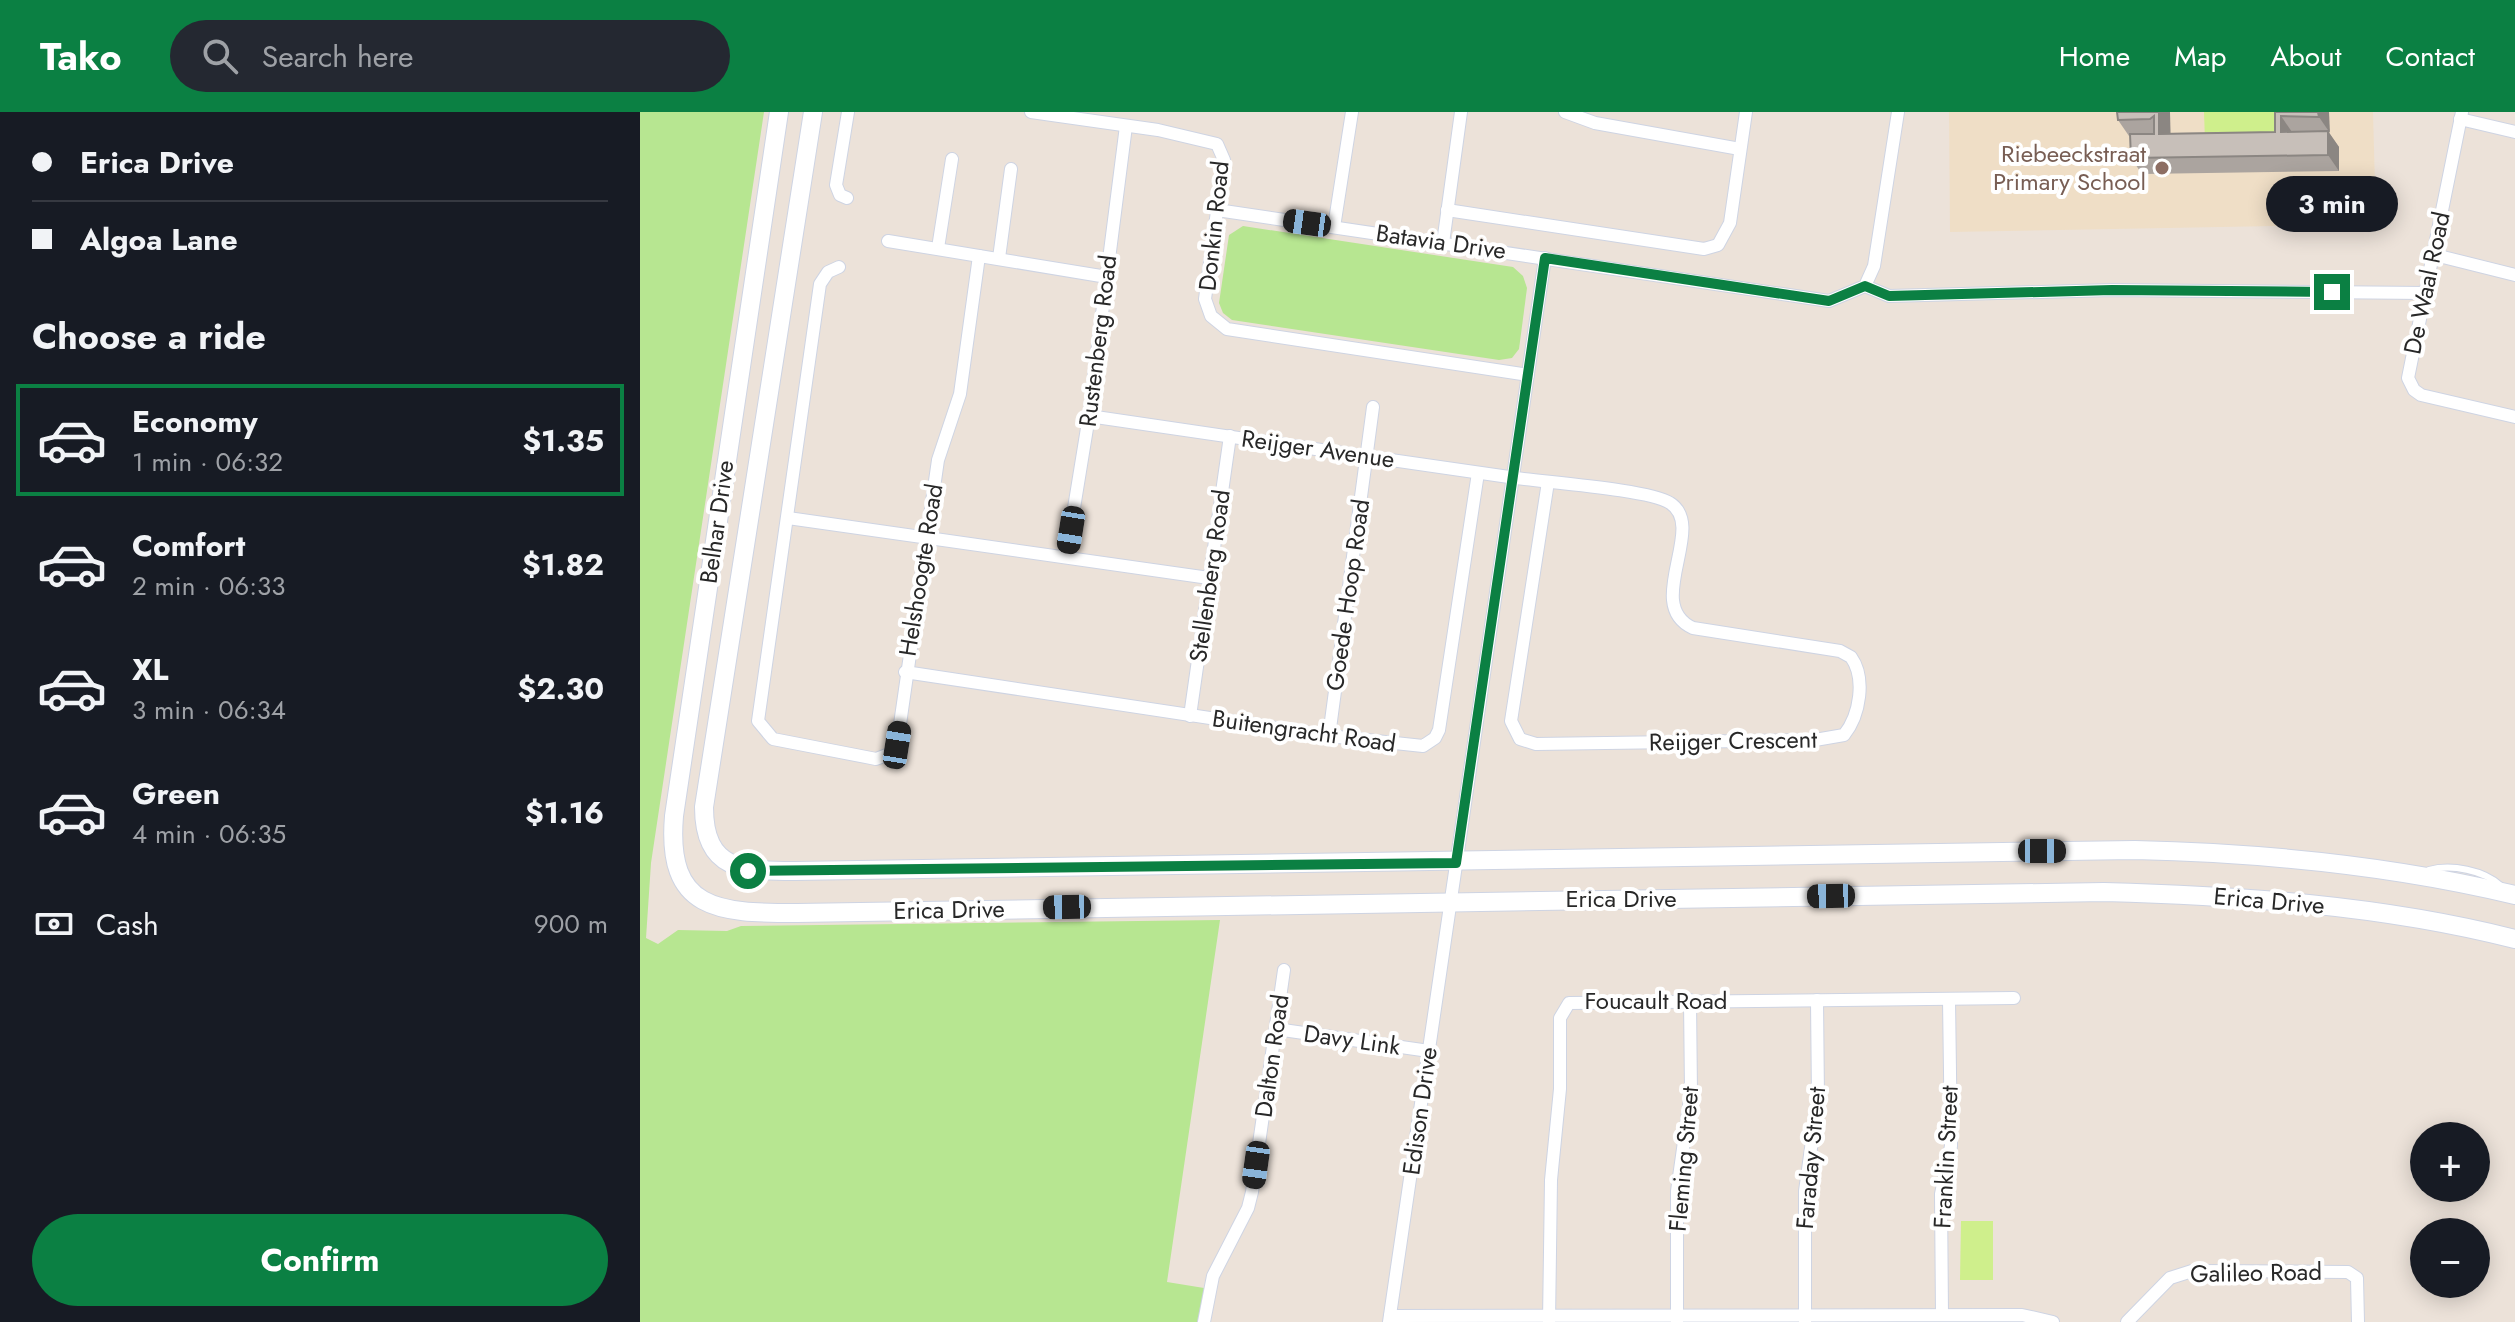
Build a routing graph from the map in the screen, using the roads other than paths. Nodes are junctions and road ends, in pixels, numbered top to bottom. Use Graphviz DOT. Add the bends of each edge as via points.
graph roads {
  1 [pos="779,112"];
  2 [pos="813,112"];
  3 [pos="848,112"];
  4 [pos="1031,112"];
  5 [pos="1352,112"];
  6 [pos="1461,112"];
  7 [pos="1565,112"];
  8 [pos="1746,112"];
  9 [pos="1898,112"];
  10 [pos="2461,116"];
  11 [pos="1126,126"];
  12 [pos="2515,132"];
  13 [pos="1740,149"];
  14 [pos="952,159"];
  15 [pos="1011,169"];
  16 [pos="847,198"];
  17 [pos="1217,210"];
  18 [pos="1447,210"];
  19 [pos="1334,227"];
  20 [pos="888,241"];
  21 [pos="1443,243"];
  22 [pos="938,248"];
  23 [pos="2435,255"];
  24 [pos="979,256"];
  25 [pos="999,258"];
  26 [pos="1545,258"];
  27 [pos="839,267"];
  28 [pos="2515,275"];
  29 [pos="1107,277"];
  30 [pos="1865,286"];
  31 [pos="2426,293"];
  32 [pos="1528,375"];
  33 [pos="1373,407"];
  34 [pos="1089,416"];
  35 [pos="2515,417"];
  36 [pos="1230,436"];
  37 [pos="1366,457"];
  38 [pos="1478,473"];
  39 [pos="1513,478"];
  40 [pos="1548,482"];
  41 [pos="788,518"];
  42 [pos="927,537"];
  43 [pos="1066,557"];
  44 [pos="1209,578"];
  45 [pos="905,672"];
  46 [pos="1190,716"];
  47 [pos="1329,736"];
  48 [pos="1456,863"];
  49 [pos="748,871"];
  50 [pos="2512,894"];
  51 [pos="1451,900"];
  52 [pos="724,910"];
  53 [pos="2515,939"];
  54 [pos="1284,970"];
  55 [pos="2014,998"];
  56 [pos="1949,999"];
  57 [pos="1690,1000"];
  58 [pos="1817,1000"];
  59 [pos="1276,1029"];
  60 [pos="1429,1051"];
  61 [pos="1942,1315"];
  62 [pos="1390,1319"];
  63 [pos="1678,1319"];
  64 [pos="1805,1319"];
  65 [pos="1549,1320"];
  66 [pos="1204,1322"];
  67 [pos="2053,1322"];
  68 [pos="2127,1322"];
  69 [pos="2358,1322"];
  1 -- 52 [label="main road, Belhar Drive" via="672,847 675,871 704,901"];
  2 -- 49 [label="main road, Belhar Drive" via="704,807 704,828 712,848"];
  3 -- 16 [label="street" via="836,185"];
  4 -- 11 [label="street, Donkin Road"];
  5 -- 19 [label="street"];
  6 -- 18 [label="street"];
  7 -- 13 [label="street" via="1595,123"];
  8 -- 13 [label="street"];
  9 -- 30 [label="street" via="1874,266"];
  10 -- 12 [label="street"];
  10 -- 23 [label="street, De Waal Road"];
  11 -- 17 [label="street, Donkin Road" via="1217,144 1224,160"];
  11 -- 29 [label="street, Rustenberg Road"];
  13 -- 18 [label="street, Batavia Drive" via="1730,223 1718,245 1704,249"];
  14 -- 22 [label="street"];
  15 -- 25 [label="street"];
  17 -- 19 [label="street, Batavia Drive"];
  17 -- 32 [label="street, Donkin Road" via="1205,299 1220,325"];
  18 -- 21 [label="street"];
  19 -- 21 [label="street, Batavia Drive"];
  20 -- 22 [label="street"];
  21 -- 26 [label="street, Batavia Drive"];
  22 -- 24 [label="street"];
  23 -- 28 [label="street"];
  23 -- 31 [label="street, De Waal Road"];
  24 -- 25 [label="street"];
  24 -- 42 [label="street, Helshoogte Road" via="960,394 938,460"];
  25 -- 29 [label="street"];
  26 -- 30 [label="street, Batavia Drive" via="1829,301"];
  26 -- 32 [label="street, Edison Drive"];
  27 -- 41 [label="street" via="820,284"];
  29 -- 34 [label="street, Rustenberg Road"];
  30 -- 31 [label="street" via="1889,296 2112,290"];
  31 -- 35 [label="street, De Waal Road" via="2408,375 2411,387 2425,396"];
  32 -- 39 [label="street, Edison Drive"];
  33 -- 37 [label="street, Goede Hoop Road"];
  34 -- 36 [label="street, Reijger Avenue"];
  34 -- 43 [label="street, Rustenberg Road"];
  36 -- 37 [label="street, Reijger Avenue"];
  36 -- 44 [label="street, Stellenberg Road"];
  37 -- 38 [label="street, Reijger Avenue"];
  37 -- 47 [label="street, Goede Hoop Road"];
  38 -- 39 [label="street, Reijger Avenue"];
  38 -- 47 [label="street, Buitengracht Road" via="1436,736 1421,746"];
  39 -- 40 [label="street, Reijger Avenue"];
  39 -- 48 [label="street, Edison Drive"];
  40 -- 40 [label="street, Reijger Crescent" via="1511,721 1520,739 1536,744 1815,740 1844,735 1855,714 1860,679 1851,657 1687,626 1676,615 1672,600 1682,523 1676,508 1661,499"];
  41 -- 42 [label="street"];
  41 -- 45 [label="street, Helshoogte Road" via="758,713 763,732 777,740 876,759 889,754 897,745"];
  42 -- 43 [label="street"];
  42 -- 45 [label="street, Helshoogte Road"];
  43 -- 44 [label="street"];
  44 -- 46 [label="street, Stellenberg Road"];
  45 -- 46 [label="street, Buitengracht Road"];
  46 -- 47 [label="street, Buitengracht Road"];
  48 -- 49 [label="main road, Erica Drive"];
  48 -- 50 [label="main road, Erica Drive" via="2135,850 2269,855 2414,874"];
  48 -- 51 [label="street, Edison Drive"];
  51 -- 52 [label="main road, Erica Drive" via="797,913"];
  51 -- 53 [label="main road, Erica Drive" via="2175,894 2342,908"];
  51 -- 60 [label="street, Edison Drive"];
  54 -- 59 [label="street, Dalton Road"];
  55 -- 56 [label="street, Foucault Road"];
  56 -- 58 [label="street, Foucault Road"];
  56 -- 61 [label="street, Franklin Street" via="1951,1146 1941,1194"];
  57 -- 58 [label="street, Foucault Road"];
  57 -- 63 [label="street, Fleming Street" via="1691,1092 1677,1191"];
  57 -- 65 [label="street, Foucault Road" via="1573,1001 1562,1009"];
  58 -- 64 [label="street, Faraday Street" via="1818,1098 1805,1191"];
  59 -- 60 [label="street, Davy Link"];
  59 -- 66 [label="street, Dalton Road" via="1252,1192 1213,1276"];
  60 -- 62 [label="street, Edison Drive"];
  61 -- 64 [label="street"];
  61 -- 67 [label="street" via="2031,1315"];
  62 -- 65 [label="street"];
  63 -- 64 [label="street"];
  63 -- 65 [label="street"];
  68 -- 69 [label="street, Galileo Road" via="2180,1273 2239,1271 2353,1274"];
}
